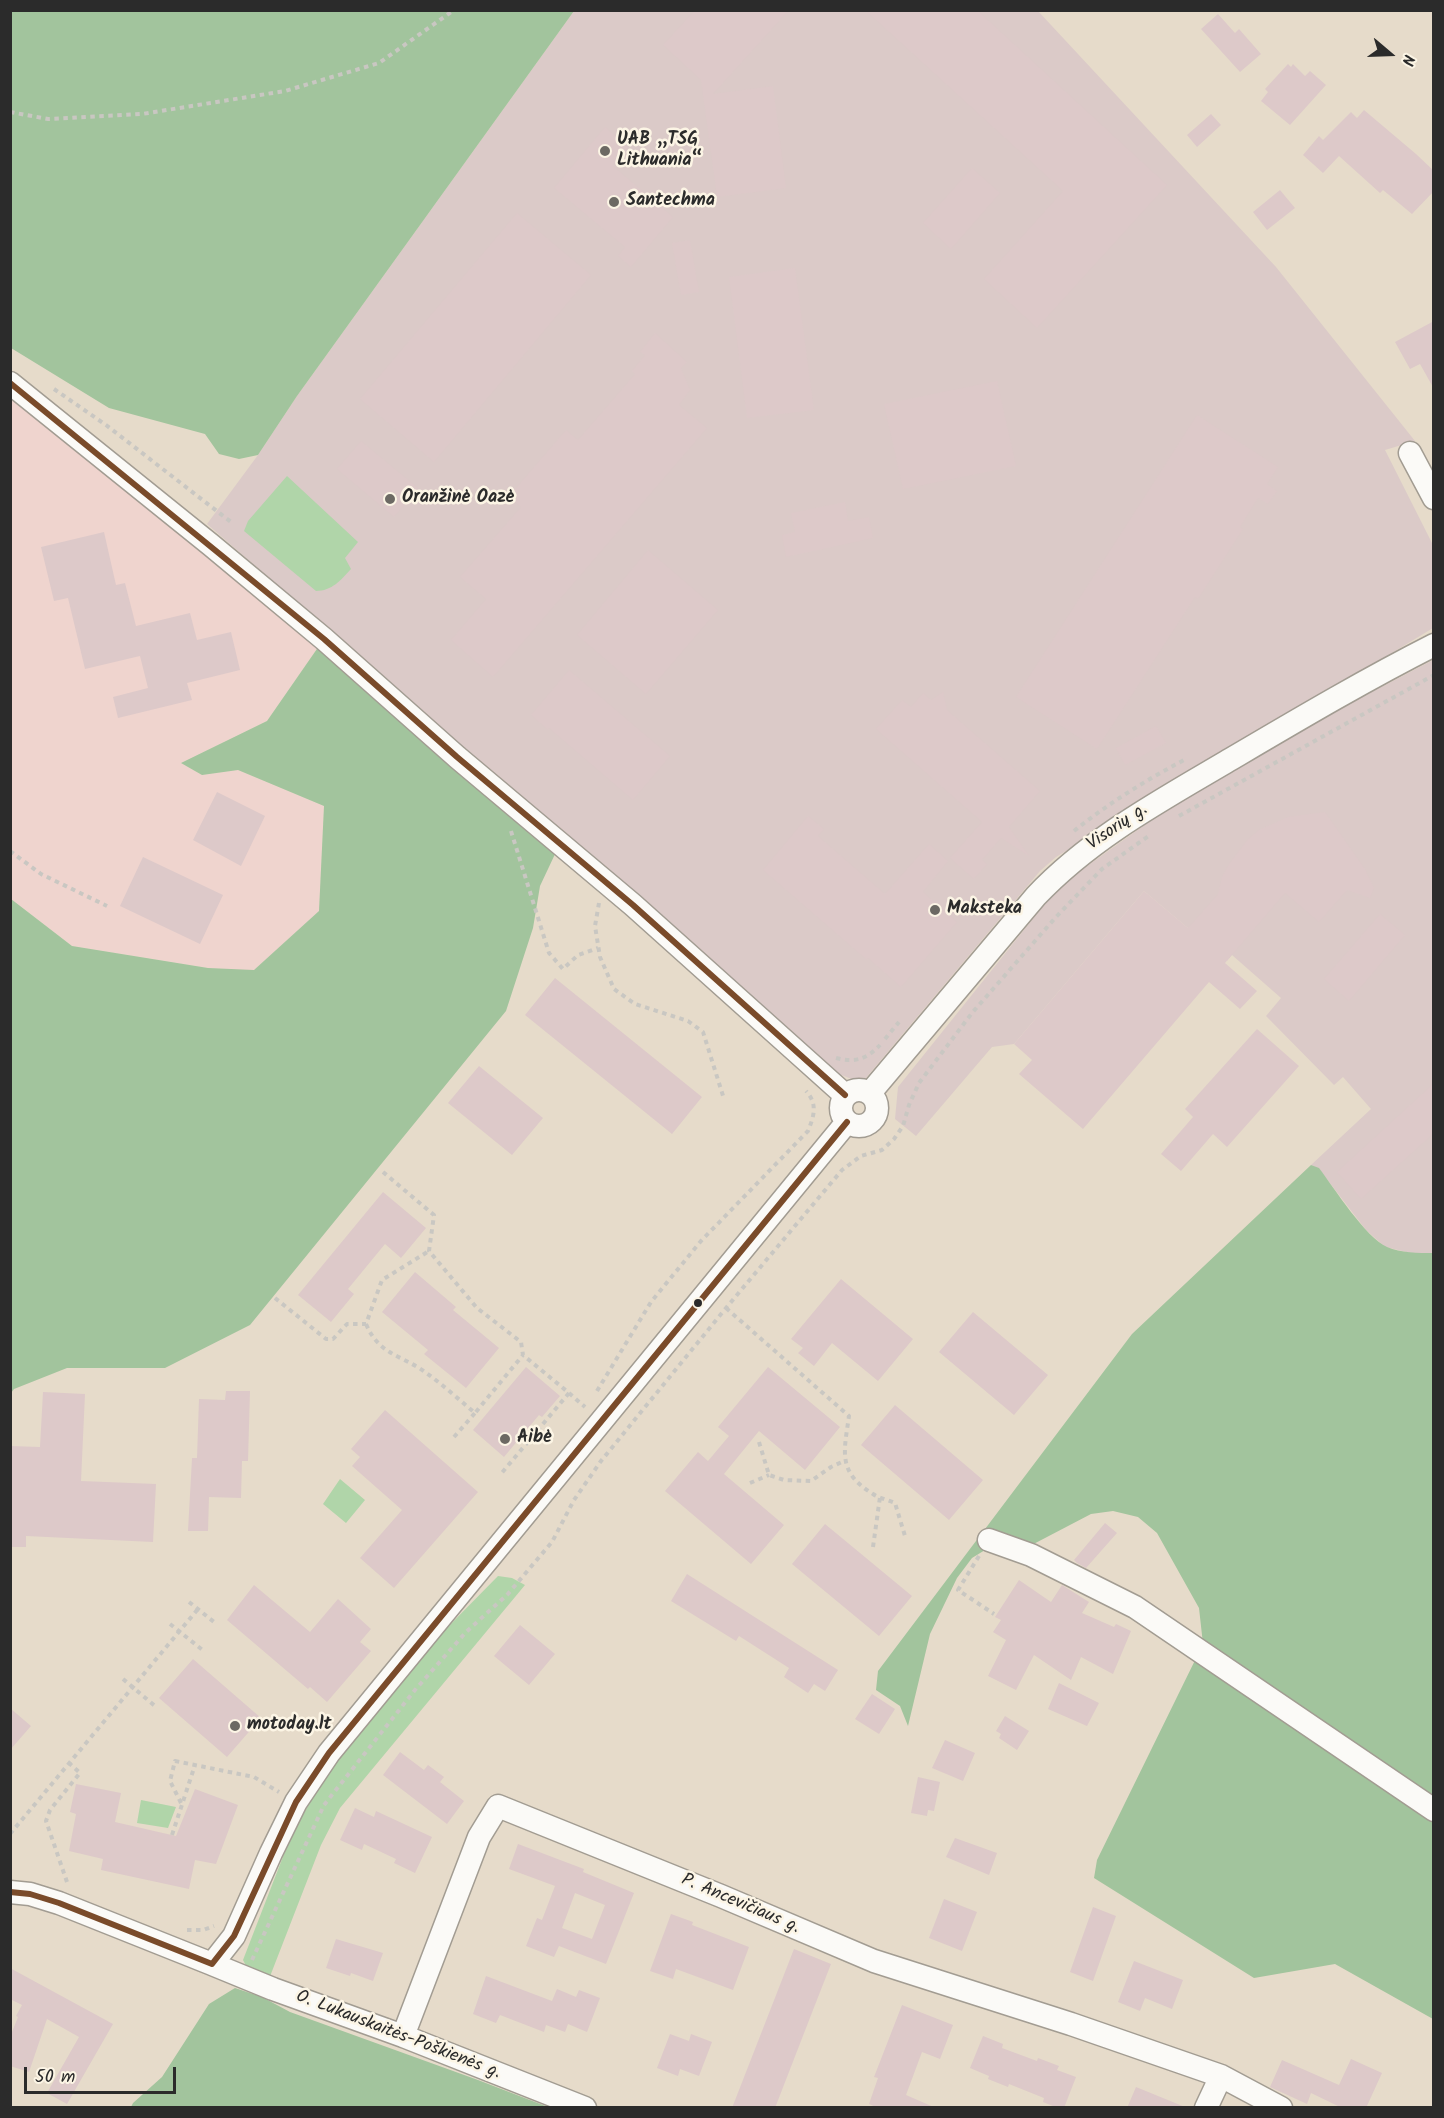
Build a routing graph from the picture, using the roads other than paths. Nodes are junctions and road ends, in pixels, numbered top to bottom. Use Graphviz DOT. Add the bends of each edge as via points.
graph roads {
  1 [pos="10,383"];
  2 [pos="1410,453"];
  3 [pos="1434,498"];
  4 [pos="1434,645"];
  5 [pos="870,1094"];
  6 [pos="845,1095"];
  7 [pos="847,1122"];
  8 [pos="989,1540"];
  9 [pos="1434,1810"];
  10 [pos="10,1892"];
  11 [pos="212,1964"];
  12 [pos="403,2036"];
  13 [pos="1221,2076"];
  14 [pos="585,2108"];
  15 [pos="1206,2108"];
  16 [pos="1281,2108"];
  1 -- 6 [label="street" via="310,627"];
  2 -- 3 [label="street"];
  4 -- 5 [label="street, Visorių g." via="1275,732 1083,851 1036,896"];
  5 -- 6 [label="street" via="857,1089"];
  5 -- 7 [label="street" via="876,1103 873,1119 857,1126"];
  6 -- 7 [label="street" via="841,1106"];
  7 -- 11 [label="street" via="329,1753 296,1802 234,1936"];
  8 -- 9 [label="street" via="1032,1555 1135,1607"];
  10 -- 11 [label="street" via="59,1903"];
  11 -- 12 [label="street, O. Lukauskaitės-Poškienės g."];
  12 -- 13 [label="street, P. Ancevičiaus g." via="479,1837 498,1806 874,1961"];
  12 -- 14 [label="street, O. Lukauskaitės-Poškienės g."];
  13 -- 15 [label="street"];
  13 -- 16 [label="street"];
}
